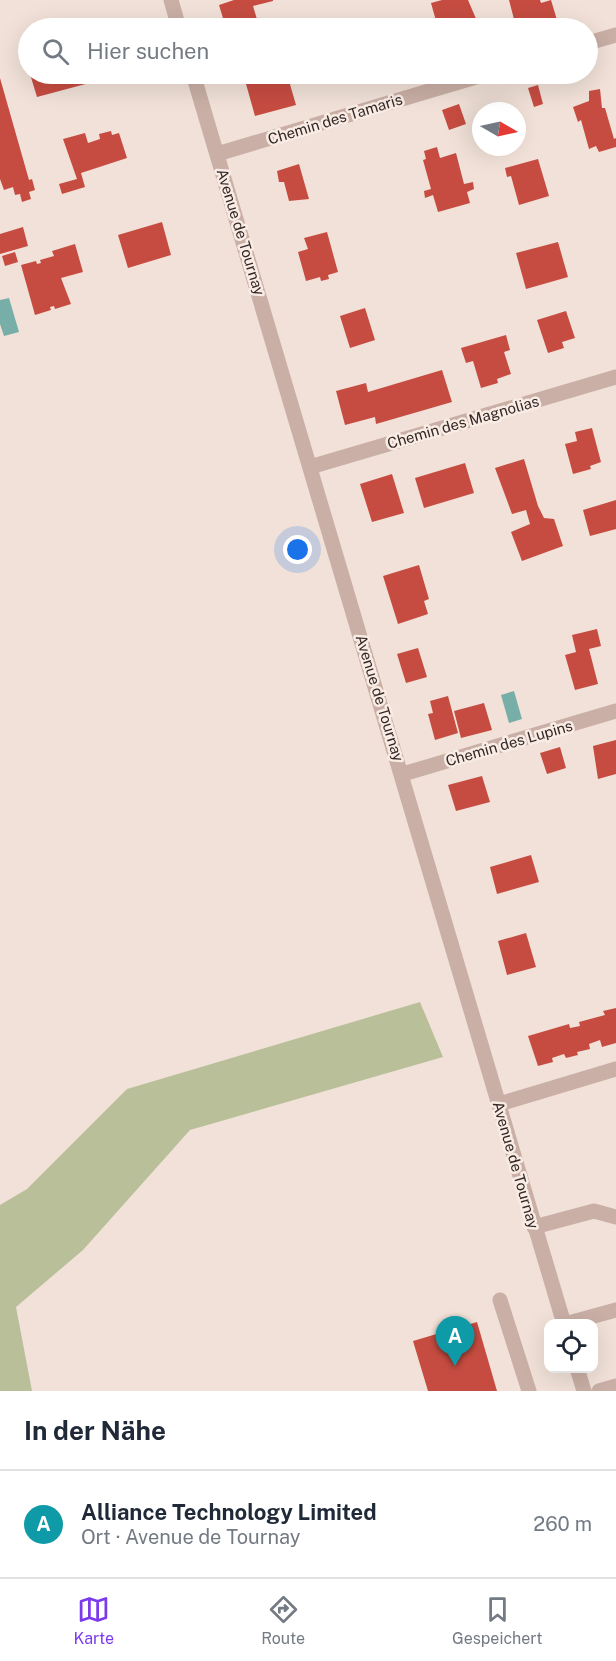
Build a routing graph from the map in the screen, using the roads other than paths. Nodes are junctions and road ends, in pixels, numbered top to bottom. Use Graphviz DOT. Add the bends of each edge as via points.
graph roads {
  1 [pos="171,0"];
  2 [pos="176,18"];
  3 [pos="616,35"];
  4 [pos="598,40"];
  5 [pos="196,84"];
  6 [pos="452,84"];
  7 [pos="217,154"];
  8 [pos="616,377"];
  9 [pos="310,467"];
  10 [pos="616,711"];
  11 [pos="403,774"];
  12 [pos="616,1069"];
  13 [pos="499,1104"];
  14 [pos="616,1216"];
  15 [pos="534,1227"];
  16 [pos="500,1300"];
  17 [pos="616,1310"];
  18 [pos="564,1319"];
  19 [pos="581,1319"];
  20 [pos="579,1373"];
  21 [pos="616,1386"];
  22 [pos="529,1391"];
  23 [pos="584,1391"];
  24 [pos="599,1391"];
  1 -- 2 [label="street"];
  3 -- 4 [label="street"];
  5 -- 7 [label="street, Avenue de Tournay"];
  6 -- 7 [label="street, Chemin des Tamaris"];
  7 -- 9 [label="street, Avenue de Tournay"];
  8 -- 9 [label="street, Chemin des Magnolias"];
  9 -- 11 [label="street, Avenue de Tournay"];
  10 -- 11 [label="street, Chemin des Lupins"];
  11 -- 13 [label="street, Avenue de Tournay"];
  12 -- 13 [label="street"];
  13 -- 15 [label="street, Avenue de Tournay"];
  14 -- 15 [label="street" via="594,1211"];
  15 -- 18 [label="street, Avenue de Tournay"];
  16 -- 22 [label="street"];
  17 -- 19 [label="street"];
  20 -- 23 [label="street"];
  21 -- 24 [label="street"];
}
